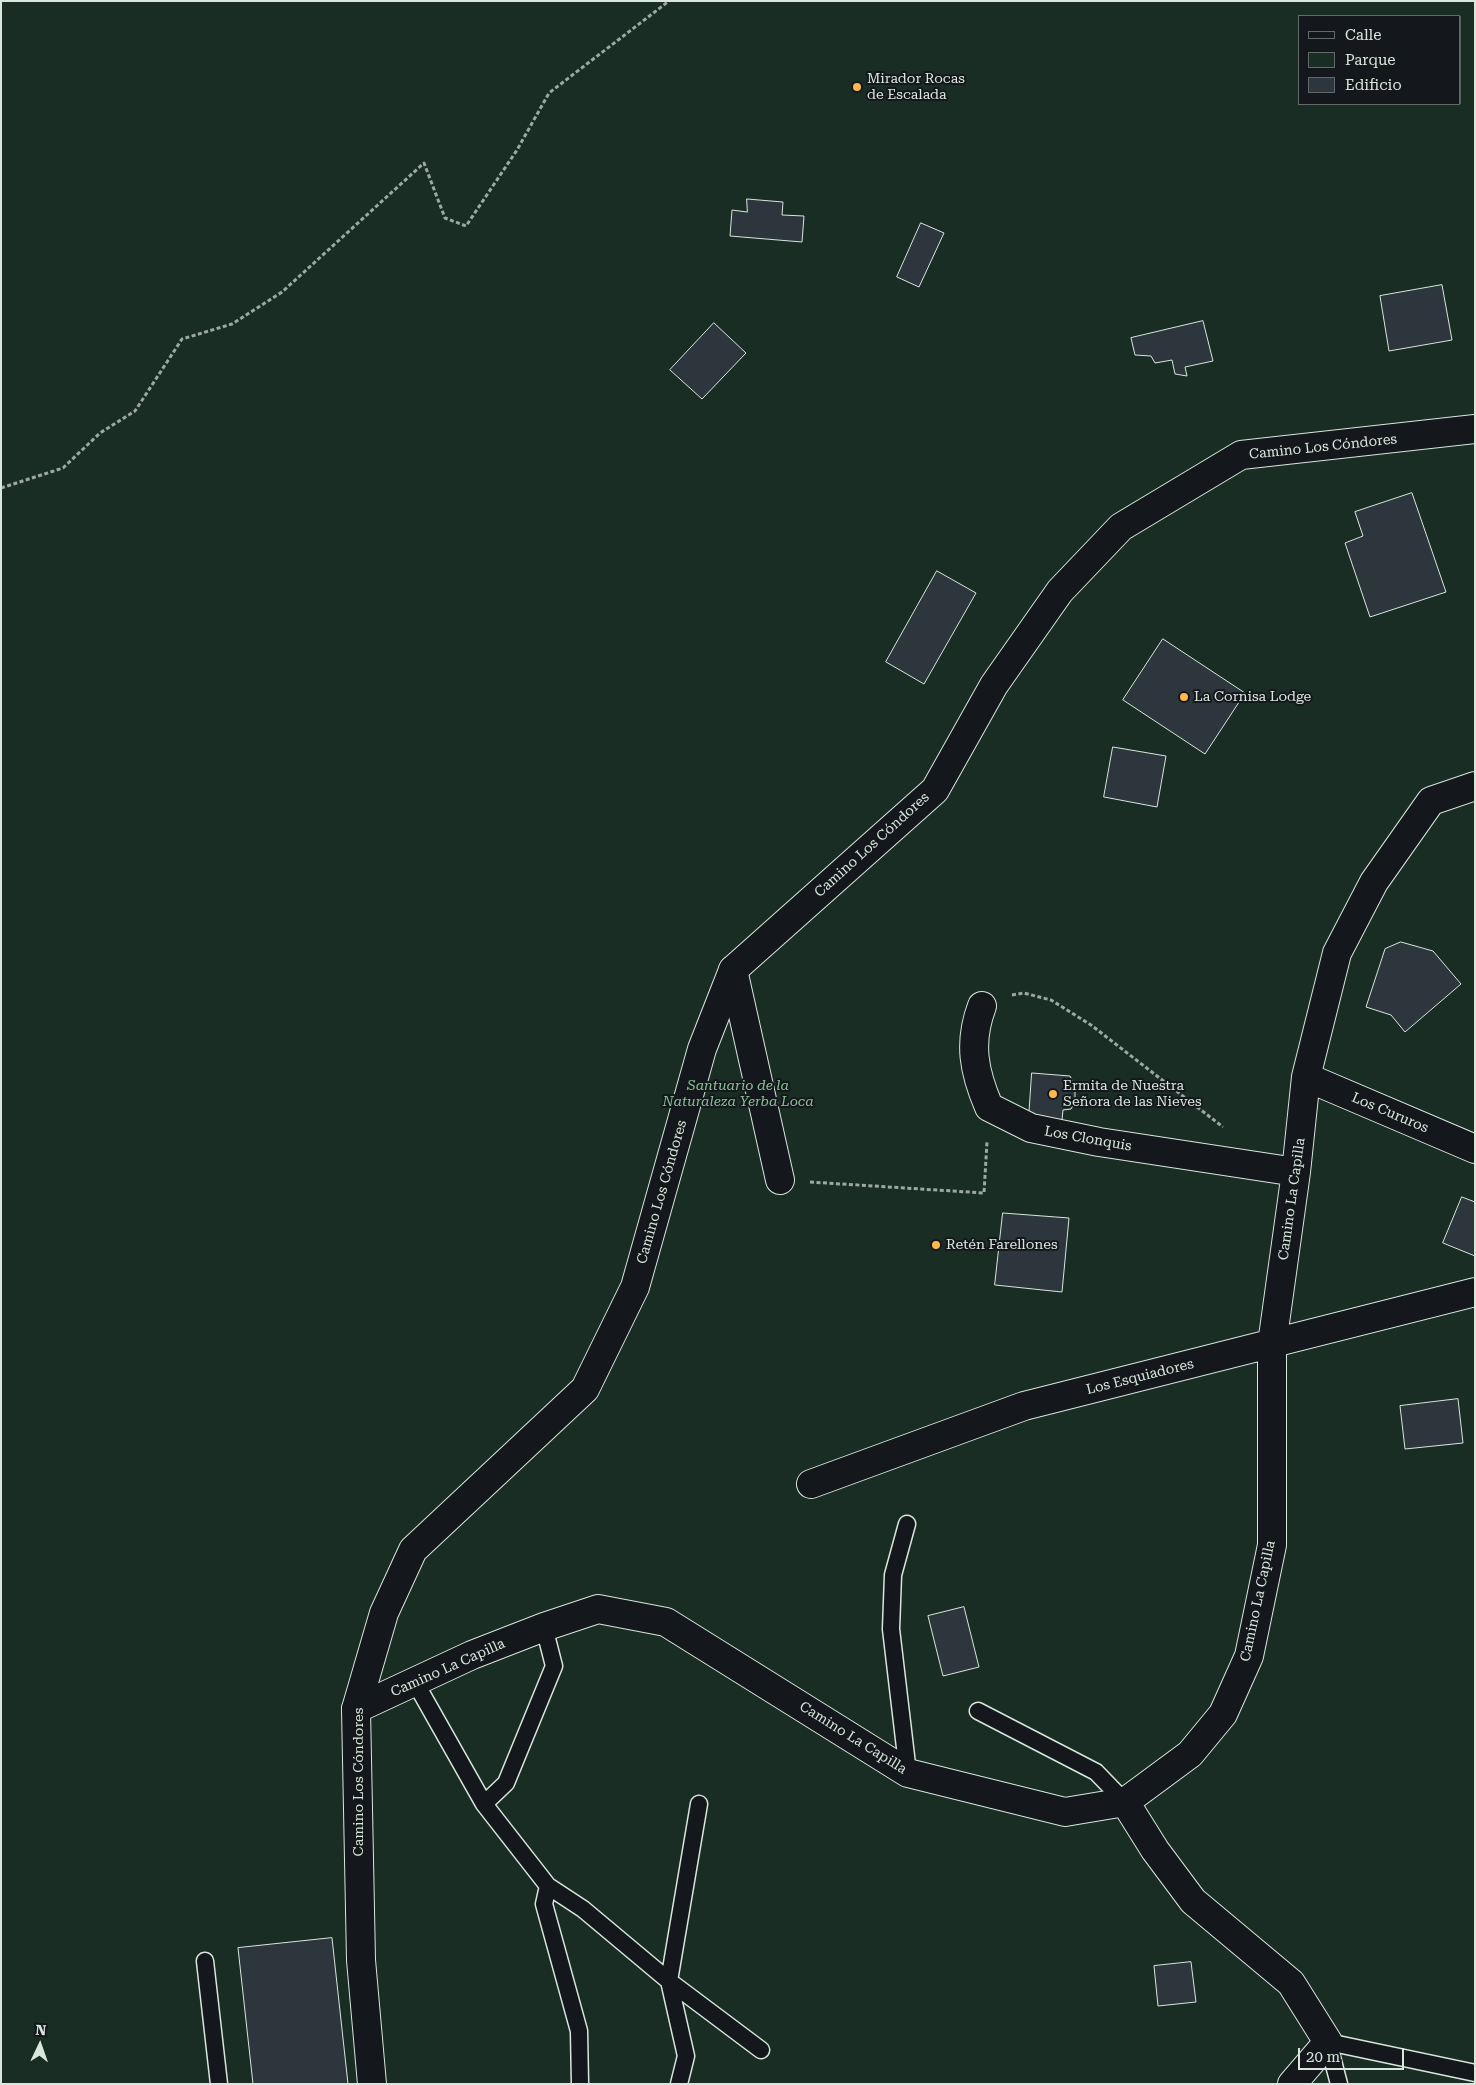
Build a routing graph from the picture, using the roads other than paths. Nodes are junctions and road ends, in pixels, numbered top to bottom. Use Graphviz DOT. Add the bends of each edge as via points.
graph roads {
  1 [pos="1475,429"];
  2 [pos="1475,786"];
  3 [pos="733,970"];
  4 [pos="982,1006"];
  5 [pos="1306,1077"];
  6 [pos="1475,1149"];
  7 [pos="1296,1172"];
  8 [pos="780,1180"];
  9 [pos="1475,1292"];
  10 [pos="1272,1344"];
  11 [pos="811,1484"];
  12 [pos="907,1524"];
  13 [pos="544,1627"];
  14 [pos="414,1682"];
  15 [pos="356,1709"];
  16 [pos="978,1711"];
  17 [pos="908,1774"];
  18 [pos="1125,1802"];
  19 [pos="484,1804"];
  20 [pos="699,1804"];
  21 [pos="548,1886"];
  22 [pos="205,1961"];
  23 [pos="669,1981"];
  24 [pos="1328,2042"];
  25 [pos="761,2050"];
  26 [pos="1475,2074"];
  27 [pos="218,2084"];
  28 [pos="372,2084"];
  29 [pos="580,2084"];
  30 [pos="679,2084"];
  31 [pos="1292,2084"];
  32 [pos="1339,2084"];
  1 -- 3 [label="street, Camino Los Cóndores" via="1241,456 1120,527 1060,591 999,677 935,790"];
  2 -- 5 [label="street, Camino La Capilla" via="1431,801 1374,882 1337,953"];
  3 -- 8 [label="street"];
  3 -- 15 [label="street, Camino Los Cóndores" via="702,1049 636,1287 585,1389 413,1550 384,1613"];
  4 -- 7 [label="street, Los Clonquis" via="974,1026 973,1045 977,1080 988,1107 1031,1128 1099,1142"];
  5 -- 6 [label="street, Los Cururos"];
  5 -- 7 [label="street, Camino La Capilla"];
  7 -- 10 [label="street, Camino La Capilla"];
  9 -- 10 [label="street, Los Esquiadores"];
  10 -- 11 [label="street, Los Esquiadores" via="1024,1406"];
  10 -- 18 [label="street, Camino La Capilla" via="1272,1545 1249,1656 1224,1714 1190,1754"];
  12 -- 17 [label="lane" via="893,1575 891,1629"];
  13 -- 14 [label="street, Camino La Capilla"];
  13 -- 17 [label="street, Camino La Capilla" via="598,1609 666,1622"];
  13 -- 19 [label="lane" via="554,1666 506,1783"];
  14 -- 15 [label="street, Camino La Capilla"];
  14 -- 19 [label="lane"];
  15 -- 28 [label="street, Camino Los Cóndores" via="360,1960"];
  16 -- 18 [label="lane" via="1096,1772"];
  17 -- 18 [label="street, Camino La Capilla" via="1064,1812"];
  18 -- 24 [label="street" via="1192,1901 1291,1983"];
  19 -- 21 [label="lane"];
  20 -- 23 [label="lane"];
  21 -- 23 [label="lane" via="583,1909"];
  21 -- 29 [label="lane" via="544,1904 579,2031"];
  22 -- 27 [label="lane"];
  23 -- 25 [label="lane"];
  23 -- 30 [label="lane" via="686,2056"];
  24 -- 26 [label="lane"];
  24 -- 31 [label="street"];
  24 -- 32 [label="lane"];
}
